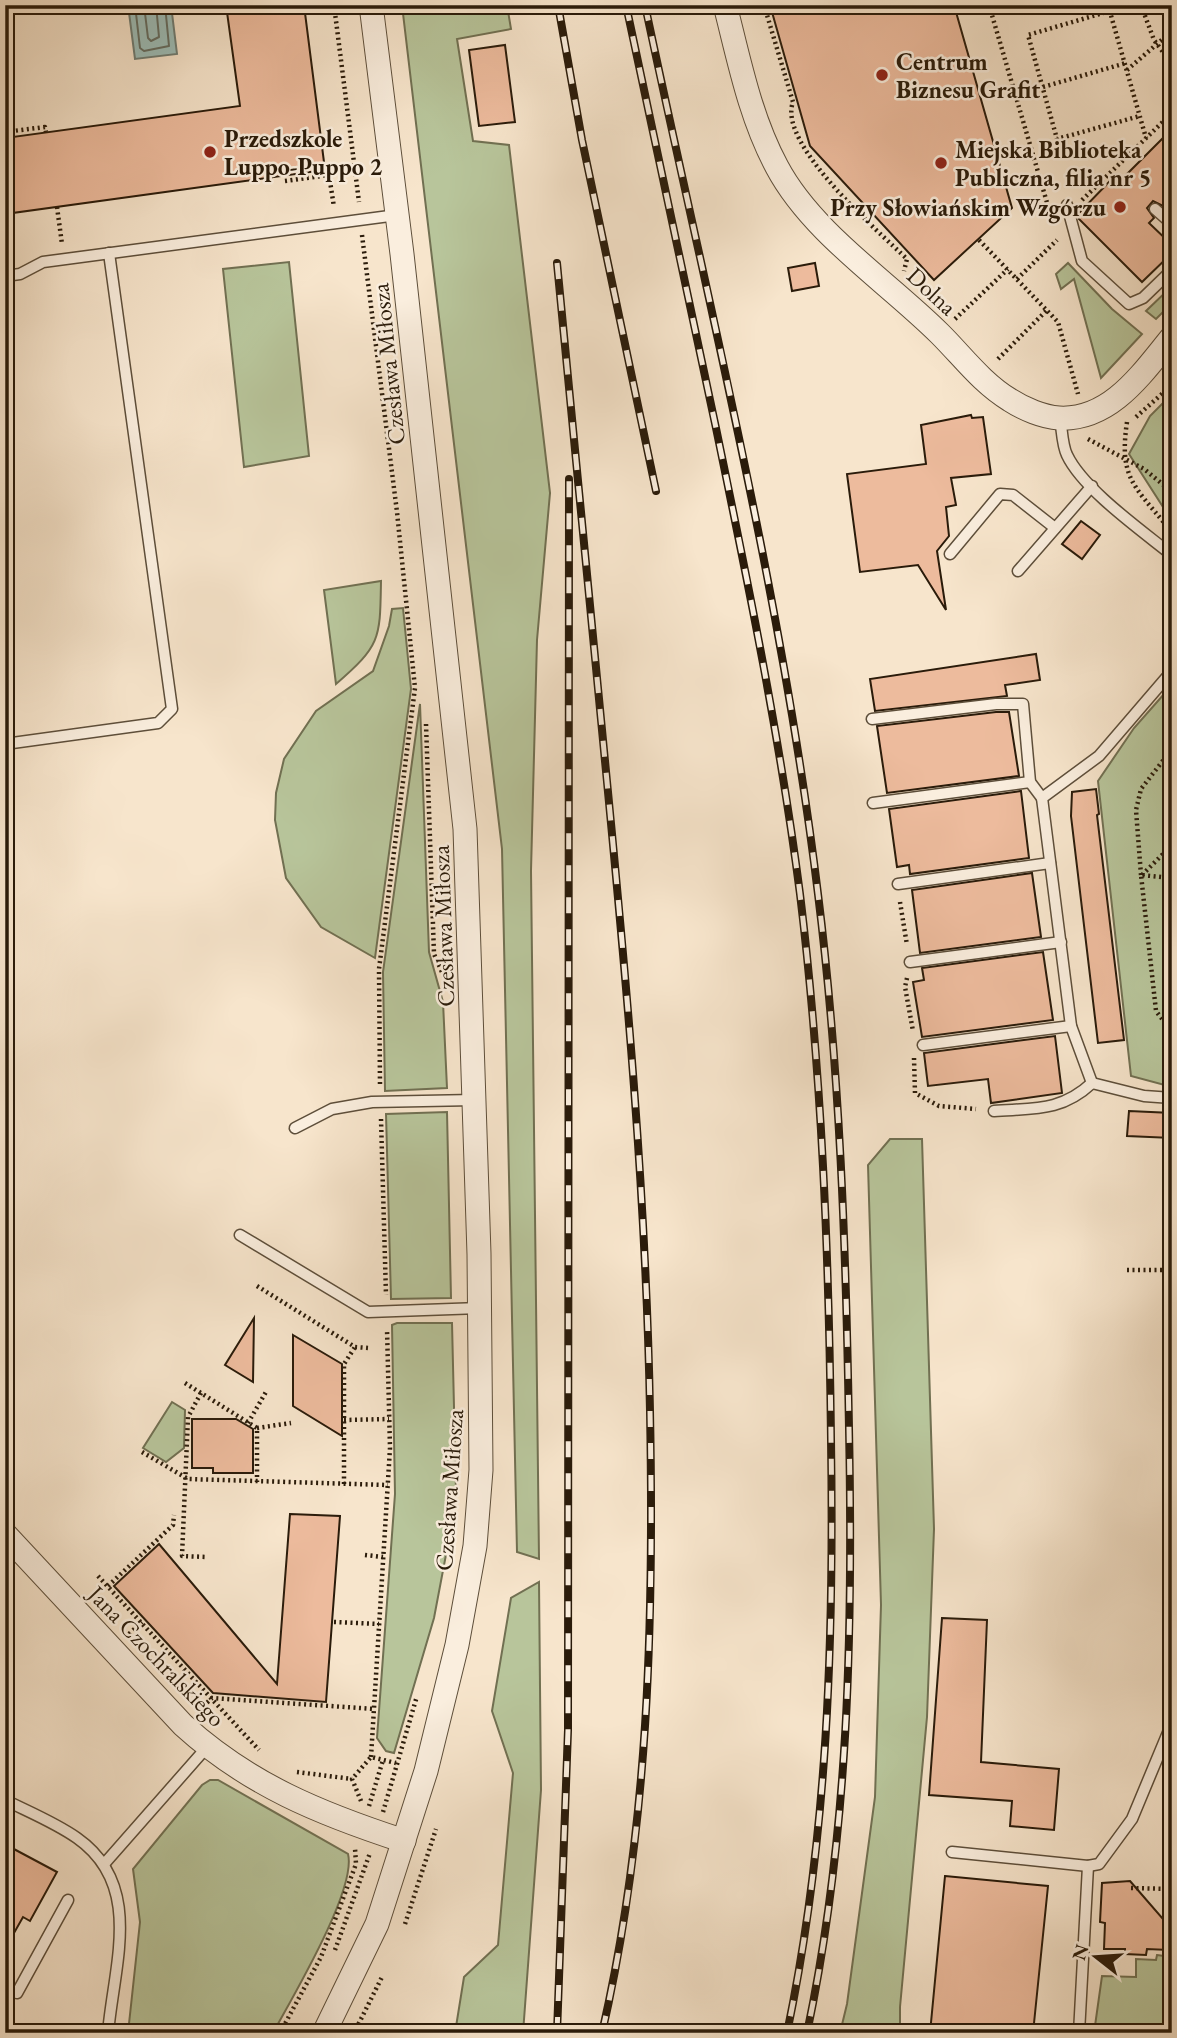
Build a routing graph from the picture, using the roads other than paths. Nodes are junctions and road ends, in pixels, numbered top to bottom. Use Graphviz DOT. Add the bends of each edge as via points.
graph roads {
  1 [pos="371,5"];
  2 [pos="725,5"];
  3 [pos="1067,205"];
  4 [pos="1155,209"];
  5 [pos="397,215"];
  6 [pos="1172,224"];
  7 [pos="109,253"];
  8 [pos="1172,271"];
  9 [pos="5,276"];
  10 [pos="1172,337"];
  11 [pos="1060,418"];
  12 [pos="1092,485"];
  13 [pos="1055,528"];
  14 [pos="950,554"];
  15 [pos="1172,555"];
  16 [pos="1018,572"];
  17 [pos="1172,671"];
  18 [pos="872,719"];
  19 [pos="5,744"];
  20 [pos="1030,782"];
  21 [pos="1042,798"];
  22 [pos="873,803"];
  23 [pos="1050,863"];
  24 [pos="898,884"];
  25 [pos="1061,942"];
  26 [pos="909,962"];
  27 [pos="1071,1026"];
  28 [pos="923,1045"];
  29 [pos="1092,1083"];
  30 [pos="1172,1098"];
  31 [pos="474,1100"];
  32 [pos="993,1111"];
  33 [pos="295,1128"];
  34 [pos="240,1235"];
  35 [pos="480,1308"];
  36 [pos="5,1534"];
  37 [pos="1172,1723"];
  38 [pos="206,1746"];
  39 [pos="5,1800"];
  40 [pos="404,1841"];
  41 [pos="951,1852"];
  42 [pos="105,1863"];
  43 [pos="1088,1866"];
  44 [pos="68,1900"];
  45 [pos="5,1987"];
  46 [pos="108,2033"];
  47 [pos="324,2033"];
  48 [pos="1079,2033"];
  1 -- 5 [label="street, Czesława Miłosza"];
  2 -- 11 [label="street, Dolna" via="752,109 777,168 807,211 940,334 977,375 1009,400"];
  3 -- 8 [label="lane" via="1082,261 1116,296 1129,304 1143,298"];
  4 -- 6 [label="lane"];
  5 -- 7 [label="lane"];
  5 -- 31 [label="street, Czesława Miłosza" via="465,829"];
  7 -- 9 [label="lane" via="43,262"];
  7 -- 19 [label="lane" via="172,709 158,723"];
  10 -- 11 [label="street" via="1130,387 1105,406"];
  11 -- 12 [label="lane" via="1065,452"];
  12 -- 13 [label="lane"];
  12 -- 15 [label="lane"];
  13 -- 14 [label="lane" via="1013,495 1000,494"];
  13 -- 16 [label="lane"];
  17 -- 21 [label="lane" via="1099,756"];
  18 -- 20 [label="lane" via="1023,704"];
  20 -- 21 [label="lane"];
  20 -- 22 [label="lane"];
  21 -- 23 [label="lane"];
  23 -- 24 [label="lane"];
  23 -- 25 [label="lane"];
  25 -- 26 [label="lane"];
  25 -- 27 [label="lane"];
  27 -- 28 [label="lane"];
  27 -- 29 [label="lane"];
  29 -- 30 [label="lane"];
  29 -- 32 [label="lane" via="1075,1099 1053,1107"];
  31 -- 33 [label="lane" via="381,1101 332,1109"];
  31 -- 35 [label="street, Czesława Miłosza"];
  34 -- 35 [label="lane" via="368,1312"];
  35 -- 40 [label="street, Czesława Miłosza" via="481,1470 475,1546 444,1704"];
  36 -- 38 [label="street, Jana Czochralskiego"];
  37 -- 43 [label="lane" via="1132,1819 1099,1864"];
  38 -- 40 [label="street, Jana Czochralskiego" via="290,1799"];
  38 -- 42 [label="lane"];
  39 -- 42 [label="lane" via="76,1837"];
  40 -- 47 [label="street, Czesława Miłosza" via="377,1924"];
  41 -- 43 [label="lane"];
  42 -- 46 [label="lane" via="119,1901 121,1925"];
  43 -- 48 [label="lane"];
  44 -- 45 [label="lane" via="17,1993"];
}
